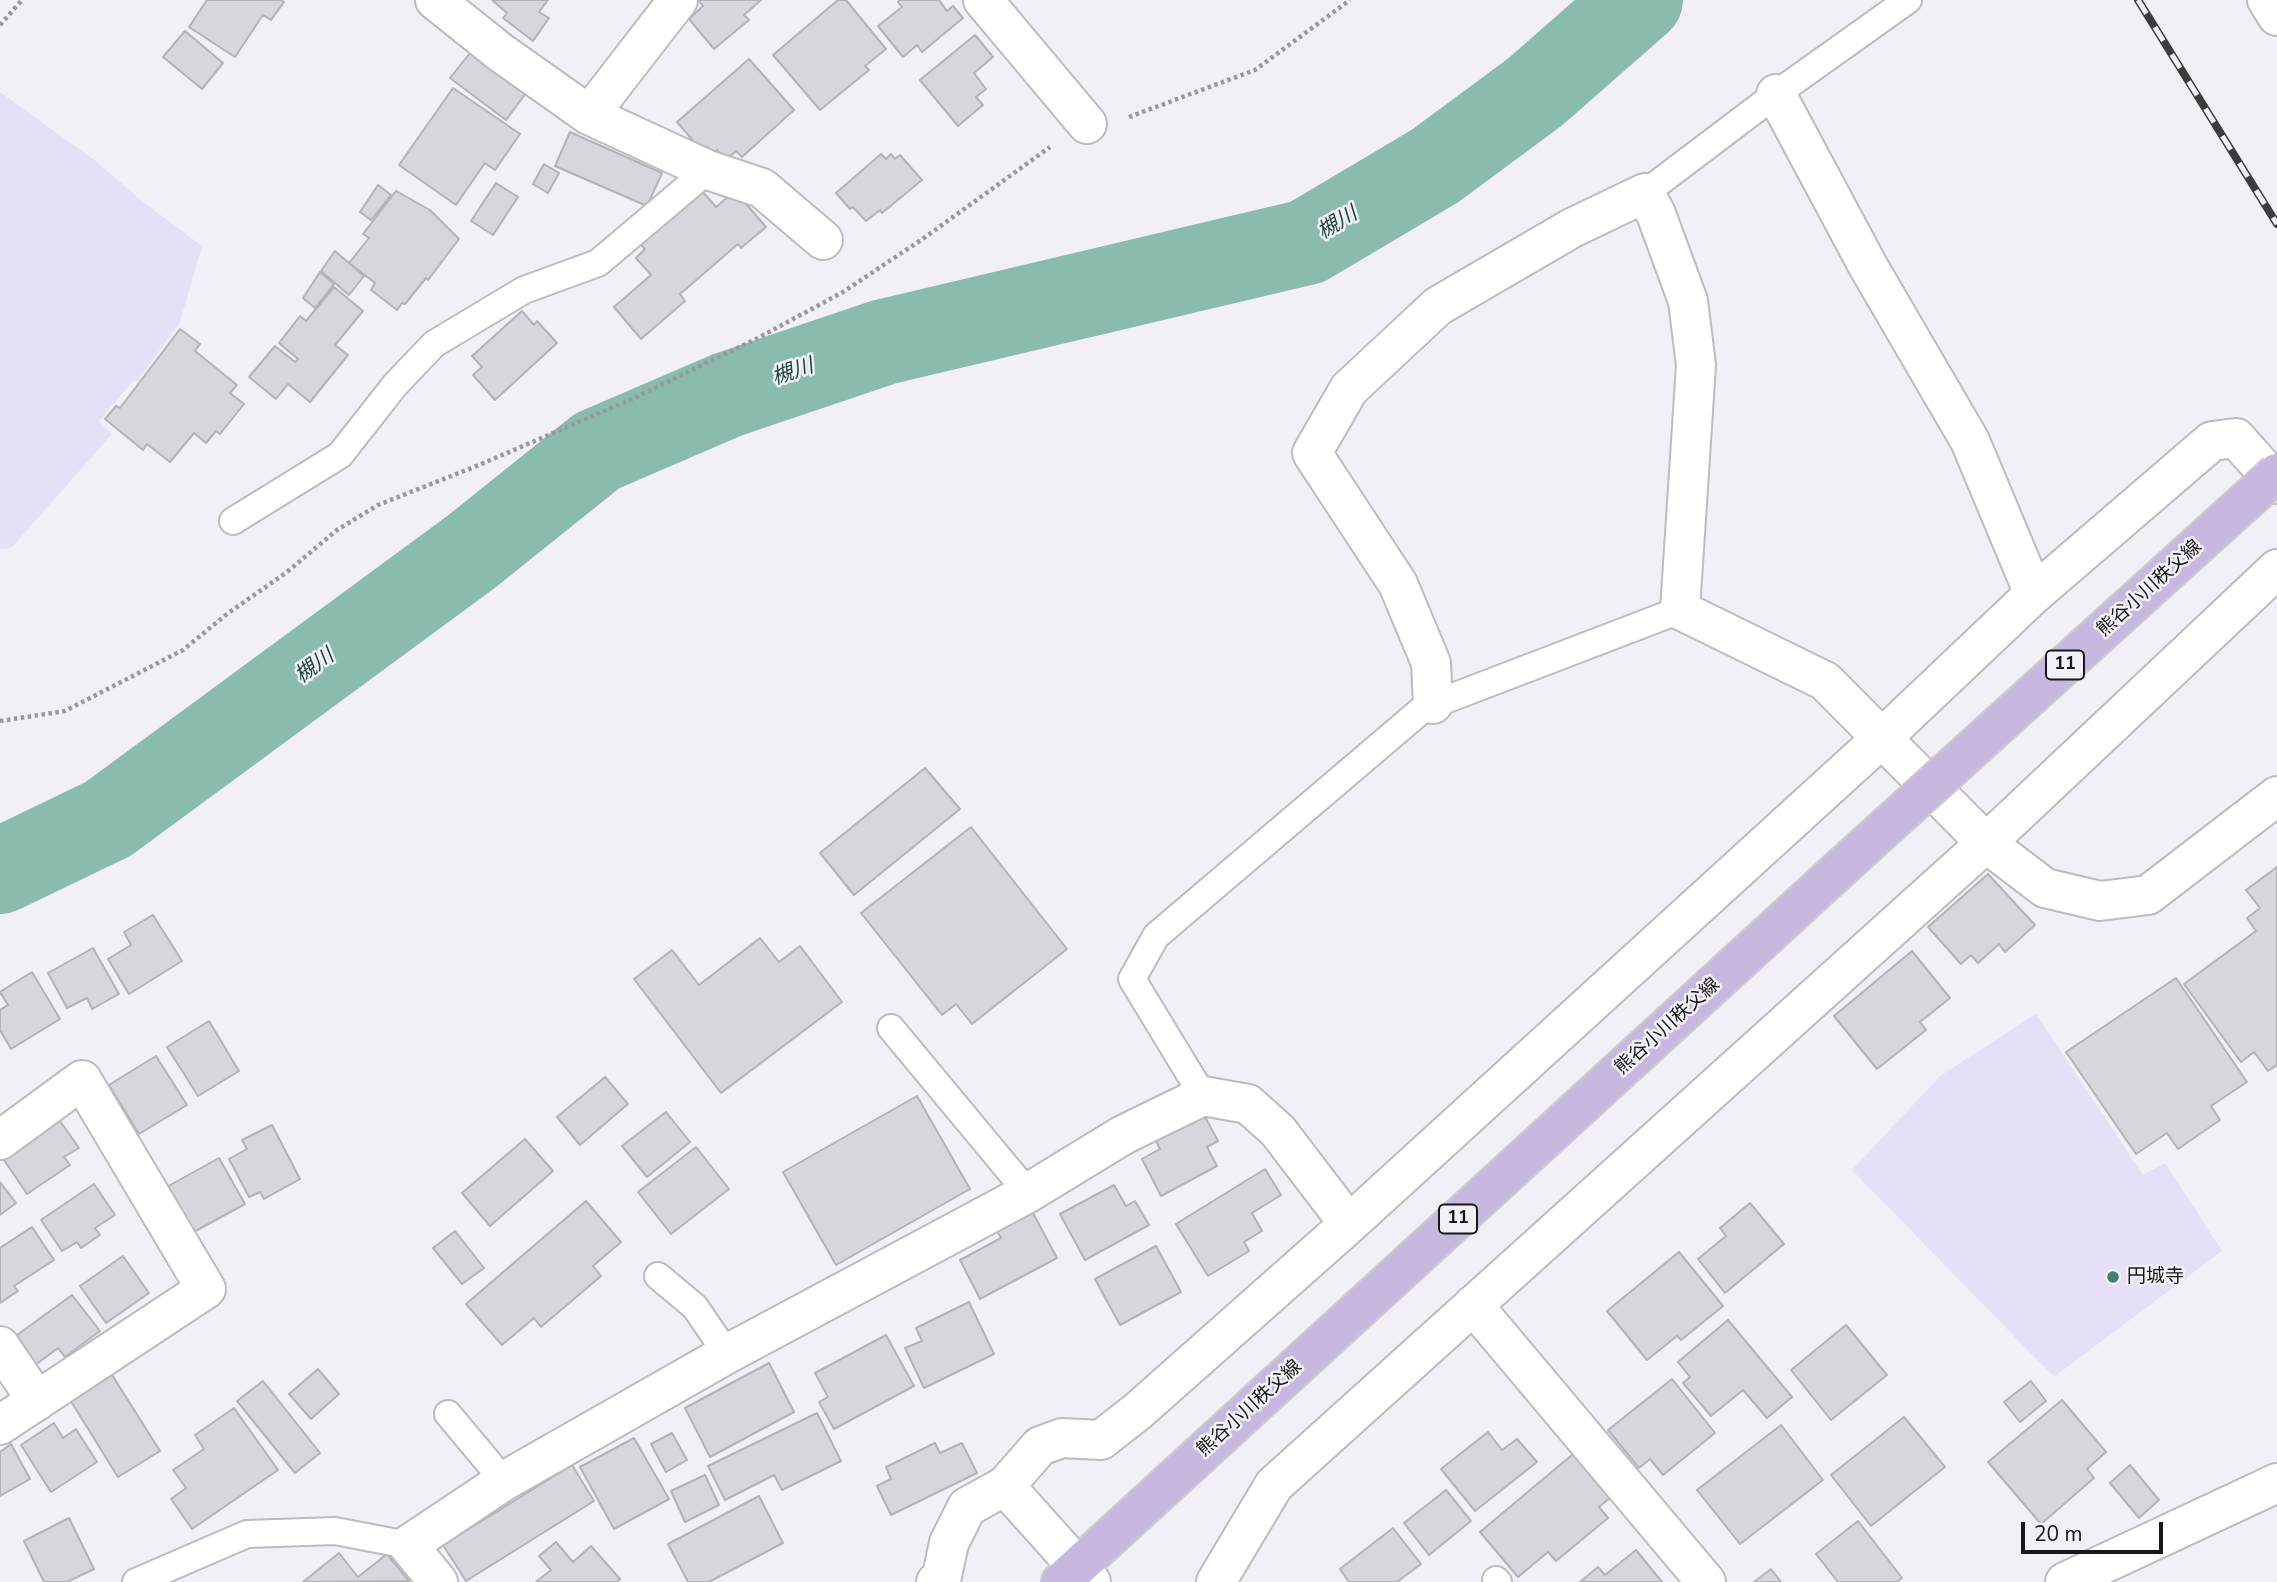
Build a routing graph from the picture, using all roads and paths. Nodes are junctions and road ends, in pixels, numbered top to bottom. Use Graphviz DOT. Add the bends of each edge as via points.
graph roads {
  1 [pos="22,0"];
  2 [pos="435,0"];
  3 [pos="678,0"];
  4 [pos="984,0"];
  5 [pos="1350,0"];
  6 [pos="1909,0"];
  7 [pos="2267,0"];
  8 [pos="2277,16"];
  9 [pos="0,25"];
  10 [pos="1776,94"];
  11 [pos="589,114"];
  12 [pos="1087,124"];
  13 [pos="708,170"];
  14 [pos="1645,193"];
  15 [pos="823,240"];
  16 [pos="2277,473"];
  17 [pos="2277,484"];
  18 [pos="233,521"];
  19 [pos="2277,569"];
  20 [pos="2034,594"];
  21 [pos="1680,610"];
  22 [pos="1433,705"];
  23 [pos="0,721"];
  24 [pos="1882,738"];
  25 [pos="2277,796"];
  26 [pos="1986,843"];
  27 [pos="891,1028"];
  28 [pos="1203,1096"];
  29 [pos="0,1140"];
  30 [pos="1028,1193"];
  31 [pos="1349,1224"];
  32 [pos="658,1276"];
  33 [pos="1473,1305"];
  34 [pos="0,1346"];
  35 [pos="727,1354"];
  36 [pos="37,1401"];
  37 [pos="448,1414"];
  38 [pos="0,1425"];
  39 [pos="505,1481"];
  40 [pos="2277,1483"];
  41 [pos="1005,1486"];
  42 [pos="408,1545"];
  43 [pos="1076,1577"];
  44 [pos="136,1582"];
  45 [pos="438,1582"];
  46 [pos="936,1582"];
  47 [pos="1216,1582"];
  48 [pos="1706,1582"];
  49 [pos="2065,1582"];
  1 -- 9 [label="path"];
  2 -- 11 [label="street"];
  3 -- 11 [label="street"];
  4 -- 12 [label="street"];
  5 -- 12 [label="path" via="1255,70 1129,117"];
  6 -- 10 [label="lane"];
  7 -- 8 [label="street"];
  10 -- 14 [label="lane"];
  10 -- 20 [label="street" via="1868,266 1970,441"];
  11 -- 13 [label="street"];
  12 -- 23 [label="path" via="831,299 632,399 378,505 337,530 183,650 65,710"];
  13 -- 15 [label="street" via="762,188"];
  13 -- 18 [label="lane" via="598,263 524,290 434,344 340,455"];
  14 -- 21 [label="street" via="1688,301 1696,365"];
  14 -- 22 [label="street" via="1572,228 1438,306 1349,389 1312,453 1398,584 1431,663"];
  16 -- 43 [label="main road, 熊谷小川秩父線 / 11, bridge" via="1854,856"];
  17 -- 20 [label="street" via="2236,438 2212,441"];
  19 -- 26 [label="street"];
  20 -- 24 [label="street"];
  21 -- 22 [label="lane"];
  21 -- 24 [label="street" via="1825,681"];
  22 -- 28 [label="lane" via="1156,936 1132,979"];
  24 -- 26 [label="street"];
  24 -- 31 [label="street"];
  25 -- 26 [label="street" via="2148,894 2100,901 2045,888"];
  26 -- 33 [label="street"];
  27 -- 30 [label="lane"];
  28 -- 30 [label="street" via="1123,1135"];
  28 -- 31 [label="street" via="1248,1104 1279,1131"];
  29 -- 36 [label="street" via="82,1080 206,1289"];
  30 -- 35 [label="street"];
  31 -- 41 [label="street" via="1101,1440 1062,1438 1040,1446"];
  32 -- 35 [label="lane" via="695,1307"];
  33 -- 47 [label="street" via="1274,1485"];
  33 -- 48 [label="street"];
  34 -- 36 [label="street"];
  35 -- 39 [label="street"];
  36 -- 38 [label="street"];
  37 -- 39 [label="lane"];
  39 -- 42 [label="street"];
  40 -- 49 [label="street"];
  41 -- 43 [label="street"];
  41 -- 46 [label="street" via="967,1507"];
  42 -- 44 [label="lane" via="335,1531 247,1534"];
  42 -- 45 [label="street"];
}
